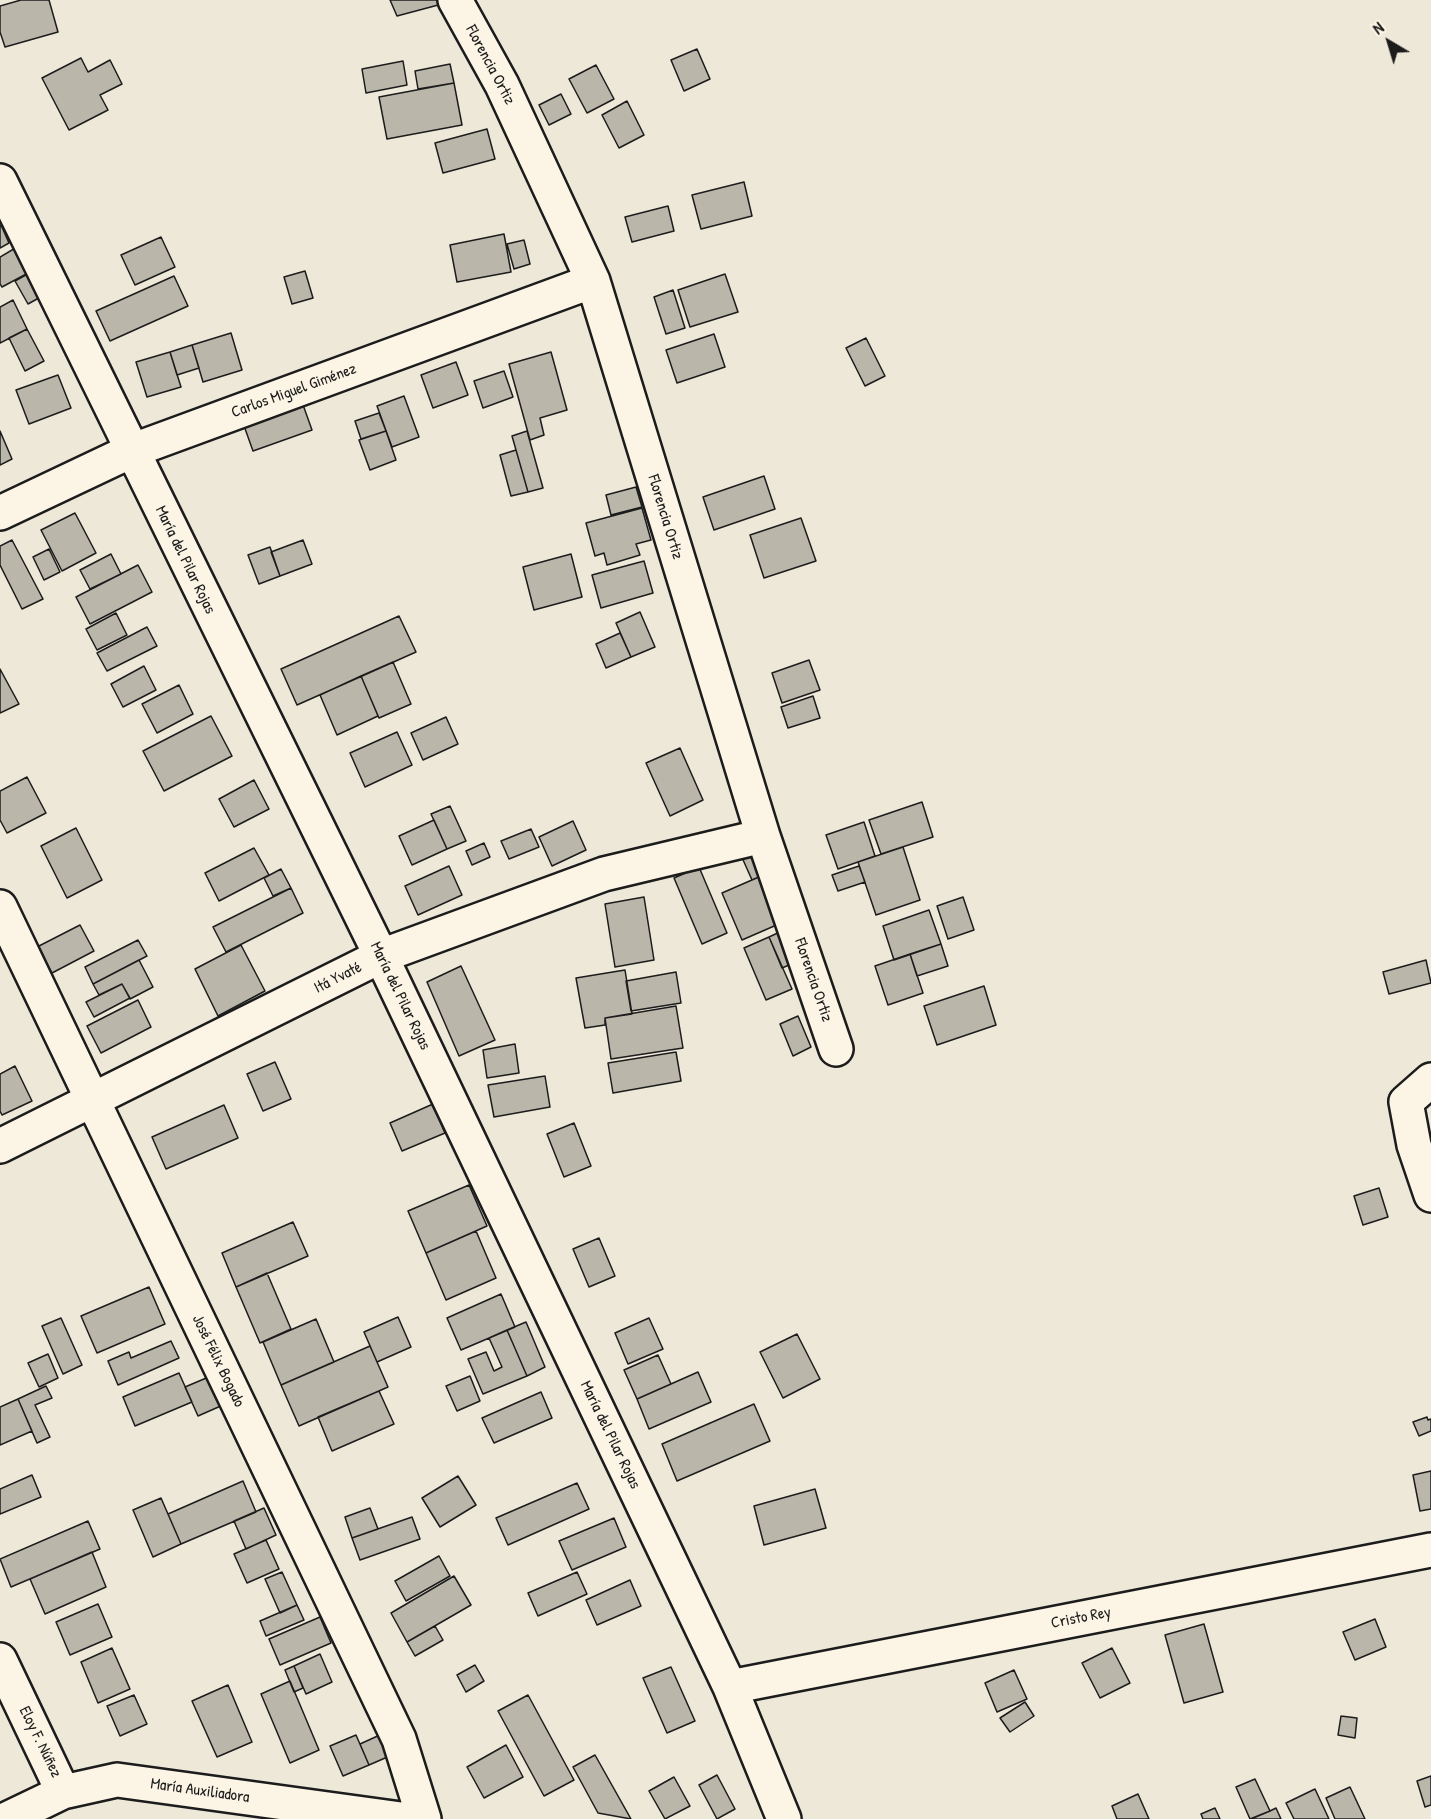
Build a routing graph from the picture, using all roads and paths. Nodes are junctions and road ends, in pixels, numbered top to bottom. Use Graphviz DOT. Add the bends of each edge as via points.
graph roads {
  1 [pos="455,0"];
  2 [pos="0,181"];
  3 [pos="593,281"];
  4 [pos="131,451"];
  5 [pos="0,513"];
  6 [pos="763,836"];
  7 [pos="0,908"];
  8 [pos="381,956"];
  9 [pos="836,1049"];
  10 [pos="1431,1080"];
  11 [pos="94,1100"];
  12 [pos="0,1146"];
  13 [pos="1431,1195"];
  14 [pos="1431,1550"];
  15 [pos="0,1660"];
  16 [pos="730,1687"];
  17 [pos="63,1792"];
  18 [pos="7,1819"];
  19 [pos="400,1819"];
  20 [pos="424,1819"];
  21 [pos="784,1819"];
  1 -- 3 [label="street, Florencia Ortiz" via="502,85"];
  2 -- 4 [label="street, María del Pilar Rojas"];
  3 -- 4 [label="street, Carlos Miguel Giménez"];
  3 -- 6 [label="street, Florencia Ortiz"];
  4 -- 5 [label="street, Carlos Miguel Giménez"];
  4 -- 8 [label="street, María del Pilar Rojas"];
  6 -- 8 [label="street, Itá Yvaté" via="604,874"];
  6 -- 9 [label="street, Florencia Ortiz"];
  7 -- 11 [label="street, José Félix Bogado"];
  8 -- 11 [label="street, Itá Yvaté"];
  8 -- 16 [label="street, María del Pilar Rojas"];
  10 -- 13 [label="street" via="1406,1102 1414,1145"];
  11 -- 12 [label="street, Itá Yvaté"];
  11 -- 20 [label="street, José Félix Bogado" via="399,1739"];
  14 -- 16 [label="street, Cristo Rey"];
  15 -- 17 [label="street, Eloy F. Núñez"];
  16 -- 21 [label="street, María del Pilar Rojas"];
  17 -- 18 [label="street, María Auxiliadora"];
  17 -- 19 [label="street, María Auxiliadora" via="117,1780"];
}
